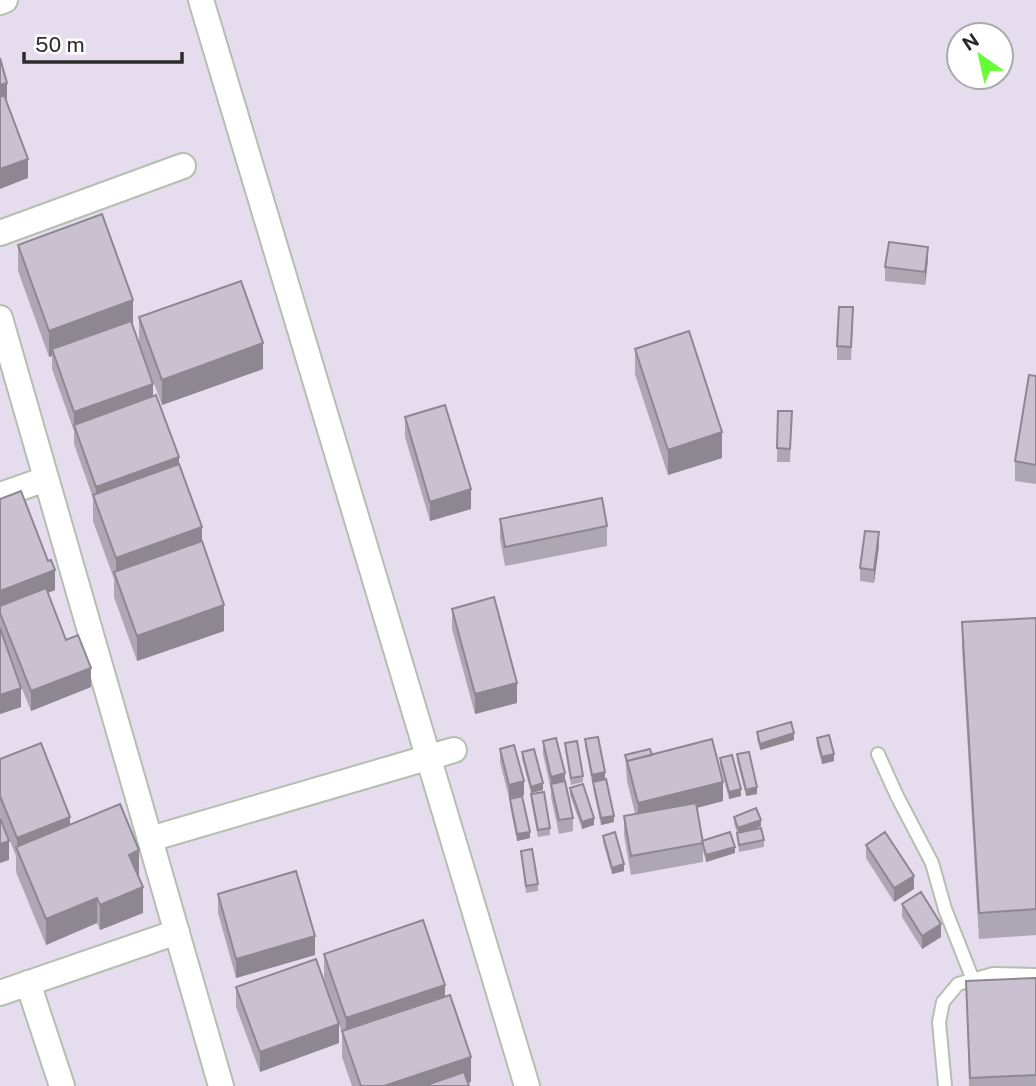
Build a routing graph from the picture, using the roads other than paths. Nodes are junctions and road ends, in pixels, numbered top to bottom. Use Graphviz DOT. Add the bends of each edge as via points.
graph roads {
  1 [pos="5,0"];
  2 [pos="201,0"];
  3 [pos="0,2"];
  4 [pos="183,166"];
  5 [pos="0,233"];
  6 [pos="0,318"];
  7 [pos="47,479"];
  8 [pos="0,495"];
  9 [pos="454,750"];
  10 [pos="878,754"];
  11 [pos="428,757"];
  12 [pos="150,839"];
  13 [pos="177,932"];
  14 [pos="1036,975"];
  15 [pos="973,980"];
  16 [pos="28,983"];
  17 [pos="0,993"];
  18 [pos="62,1086"];
  19 [pos="222,1086"];
  20 [pos="527,1086"];
  21 [pos="945,1086"];
  1 -- 3 [label="street"];
  2 -- 11 [label="street"];
  4 -- 5 [label="street"];
  6 -- 7 [label="street"];
  7 -- 8 [label="street"];
  7 -- 12 [label="street"];
  9 -- 11 [label="street"];
  10 -- 15 [label="lane" via="932,863 944,909"];
  11 -- 12 [label="street"];
  11 -- 20 [label="street"];
  12 -- 13 [label="street"];
  13 -- 16 [label="street"];
  13 -- 19 [label="street"];
  14 -- 15 [label="lane" via="993,974"];
  15 -- 21 [label="lane" via="958,984 943,1002 939,1021"];
  16 -- 17 [label="street"];
  16 -- 18 [label="street"];
}
